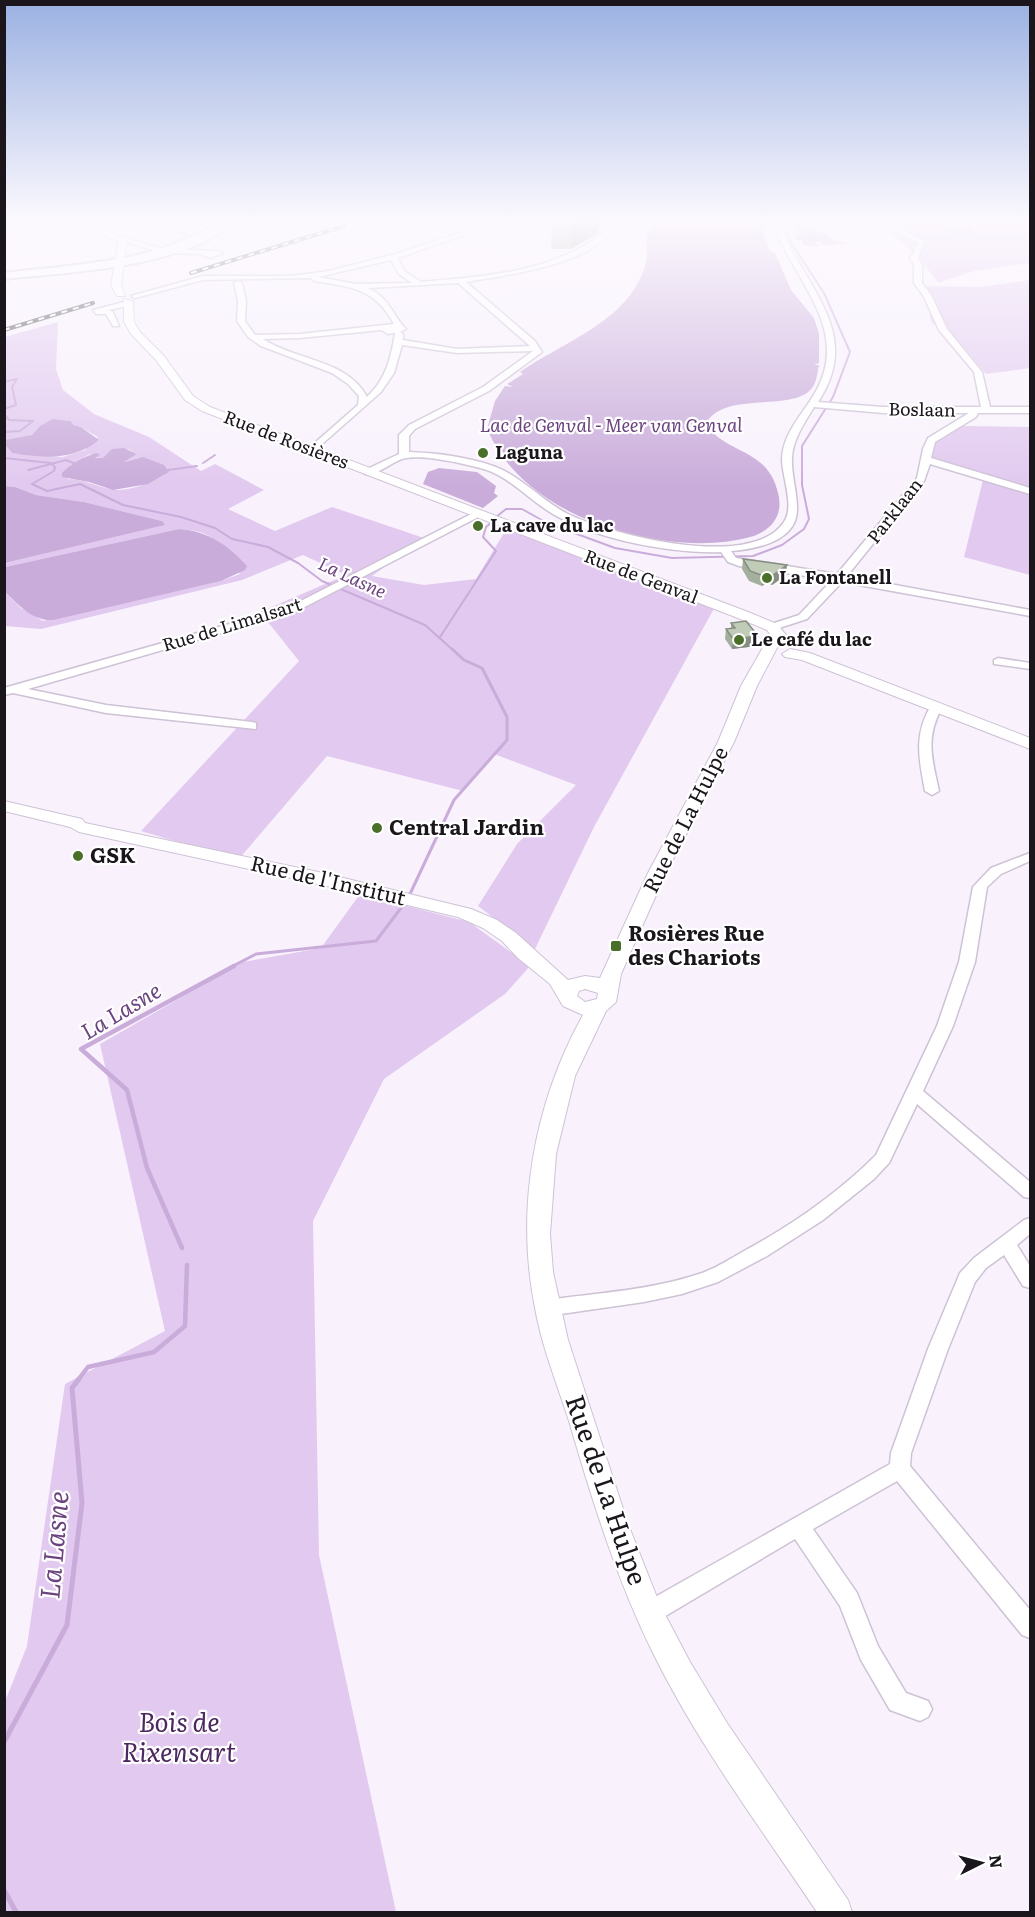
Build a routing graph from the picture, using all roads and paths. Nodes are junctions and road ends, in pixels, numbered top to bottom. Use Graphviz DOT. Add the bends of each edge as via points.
graph roads {
  1 [pos="99,309"];
  2 [pos="128,309"];
  3 [pos="240,309"];
  4 [pos="384,309"];
  5 [pos="492,309"];
  6 [pos="821,309"];
  7 [pos="935,309"];
  8 [pos="116,324"];
  9 [pos="394,330"];
  10 [pos="255,337"];
  11 [pos="537,350"];
  12 [pos="364,404"];
  13 [pos="819,405"];
  14 [pos="1030,410"];
  15 [pos="974,411"];
  16 [pos="986,411"];
  17 [pos="312,450"];
  18 [pos="404,455"];
  19 [pos="928,460"];
  20 [pos="368,472"];
  21 [pos="1030,491"];
  22 [pos="480,514"];
  23 [pos="494,520"];
  24 [pos="728,555"];
  25 [pos="840,578"];
  26 [pos="1030,613"];
  27 [pos="784,647"];
  28 [pos="998,662"];
  29 [pos="1030,666"];
  30 [pos="7,690"];
  31 [pos="936,707"];
  32 [pos="252,726"];
  33 [pos="1030,744"];
  34 [pos="932,790"];
  35 [pos="4,806"];
  36 [pos="1030,857"];
  37 [pos="586,993"];
  38 [pos="914,1092"];
  39 [pos="1030,1192"];
  40 [pos="1030,1225"];
  41 [pos="1007,1244"];
  42 [pos="1030,1281"];
  43 [pos="547,1308"];
  44 [pos="900,1469"];
  45 [pos="799,1526"];
  46 [pos="649,1613"];
  47 [pos="1030,1627"];
  48 [pos="920,1709"];
  49 [pos="836,1912"];
  1 -- 8 [label="street" via="109,312"];
  2 -- 17 [label="street, Rue de Rosières" via="129,322 136,334 195,403"];
  3 -- 10 [label="street" via="242,324"];
  4 -- 9 [label="street"];
  5 -- 11 [label="street"];
  6 -- 13 [label="street" via="829,332 830,368"];
  7 -- 16 [label="street" via="943,330 978,372"];
  9 -- 10 [label="street" via="357,328 283,338"];
  9 -- 11 [label="street" via="457,351"];
  9 -- 12 [label="street" via="387,375"];
  10 -- 12 [label="street" via="342,375 359,390"];
  11 -- 18 [label="street" via="486,389 412,427 404,435"];
  12 -- 17 [label="street"];
  13 -- 15 [label="street, Boslaan"];
  13 -- 24 [label="street" via="800,423 788,452 791,521 775,536"];
  14 -- 16 [label="street, Boslaan"];
  15 -- 16 [label="street, Boslaan"];
  15 -- 19 [label="street, Parklaan" via="931,440 927,445"];
  17 -- 20 [label="street, Rue de Rosières"];
  18 -- 20 [label="street"];
  18 -- 24 [label="street" via="479,465 510,479 550,509 595,529"];
  19 -- 21 [label="street"];
  19 -- 25 [label="street, Parklaan" via="921,479"];
  20 -- 22 [label="street, Rue de Rosières"];
  22 -- 23 [label="street, Rue de Rosières"];
  22 -- 30 [label="street, Rue de Limalsart" via="333,591 280,613"];
  23 -- 27 [label="street, Rue de Genval" via="754,621"];
  24 -- 25 [label="street"];
  25 -- 26 [label="street"];
  25 -- 27 [label="street, Parklaan" via="803,616"];
  27 -- 31 [label="street"];
  27 -- 37 [label="street, Rue de La Hulpe" via="760,666 726,742 657,873"];
  28 -- 29 [label="street"];
  30 -- 32 [label="street" via="106,709"];
  31 -- 33 [label="street"];
  31 -- 34 [label="street" via="923,742"];
  35 -- 37 [label="street, Rue de l'Institut" via="76,823 79,827 464,913 499,931"];
  36 -- 38 [label="street" via="1001,867 980,887 967,962 945,1026"];
  37 -- 43 [label="street, Rue de La Hulpe" via="543,1165 540,1233"];
  38 -- 39 [label="street"];
  38 -- 43 [label="street" via="883,1159 870,1173 759,1252 684,1286"];
  40 -- 41 [label="street"];
  41 -- 42 [label="street"];
  41 -- 44 [label="street" via="980,1263 967,1278 901,1453"];
  43 -- 46 [label="street, Rue de La Hulpe" via="606,1503"];
  44 -- 45 [label="street"];
  44 -- 47 [label="street"];
  45 -- 46 [label="street"];
  45 -- 48 [label="street" via="849,1600 869,1652 898,1702"];
  46 -- 49 [label="street, Rue de La Hulpe" via="678,1671"];
}
